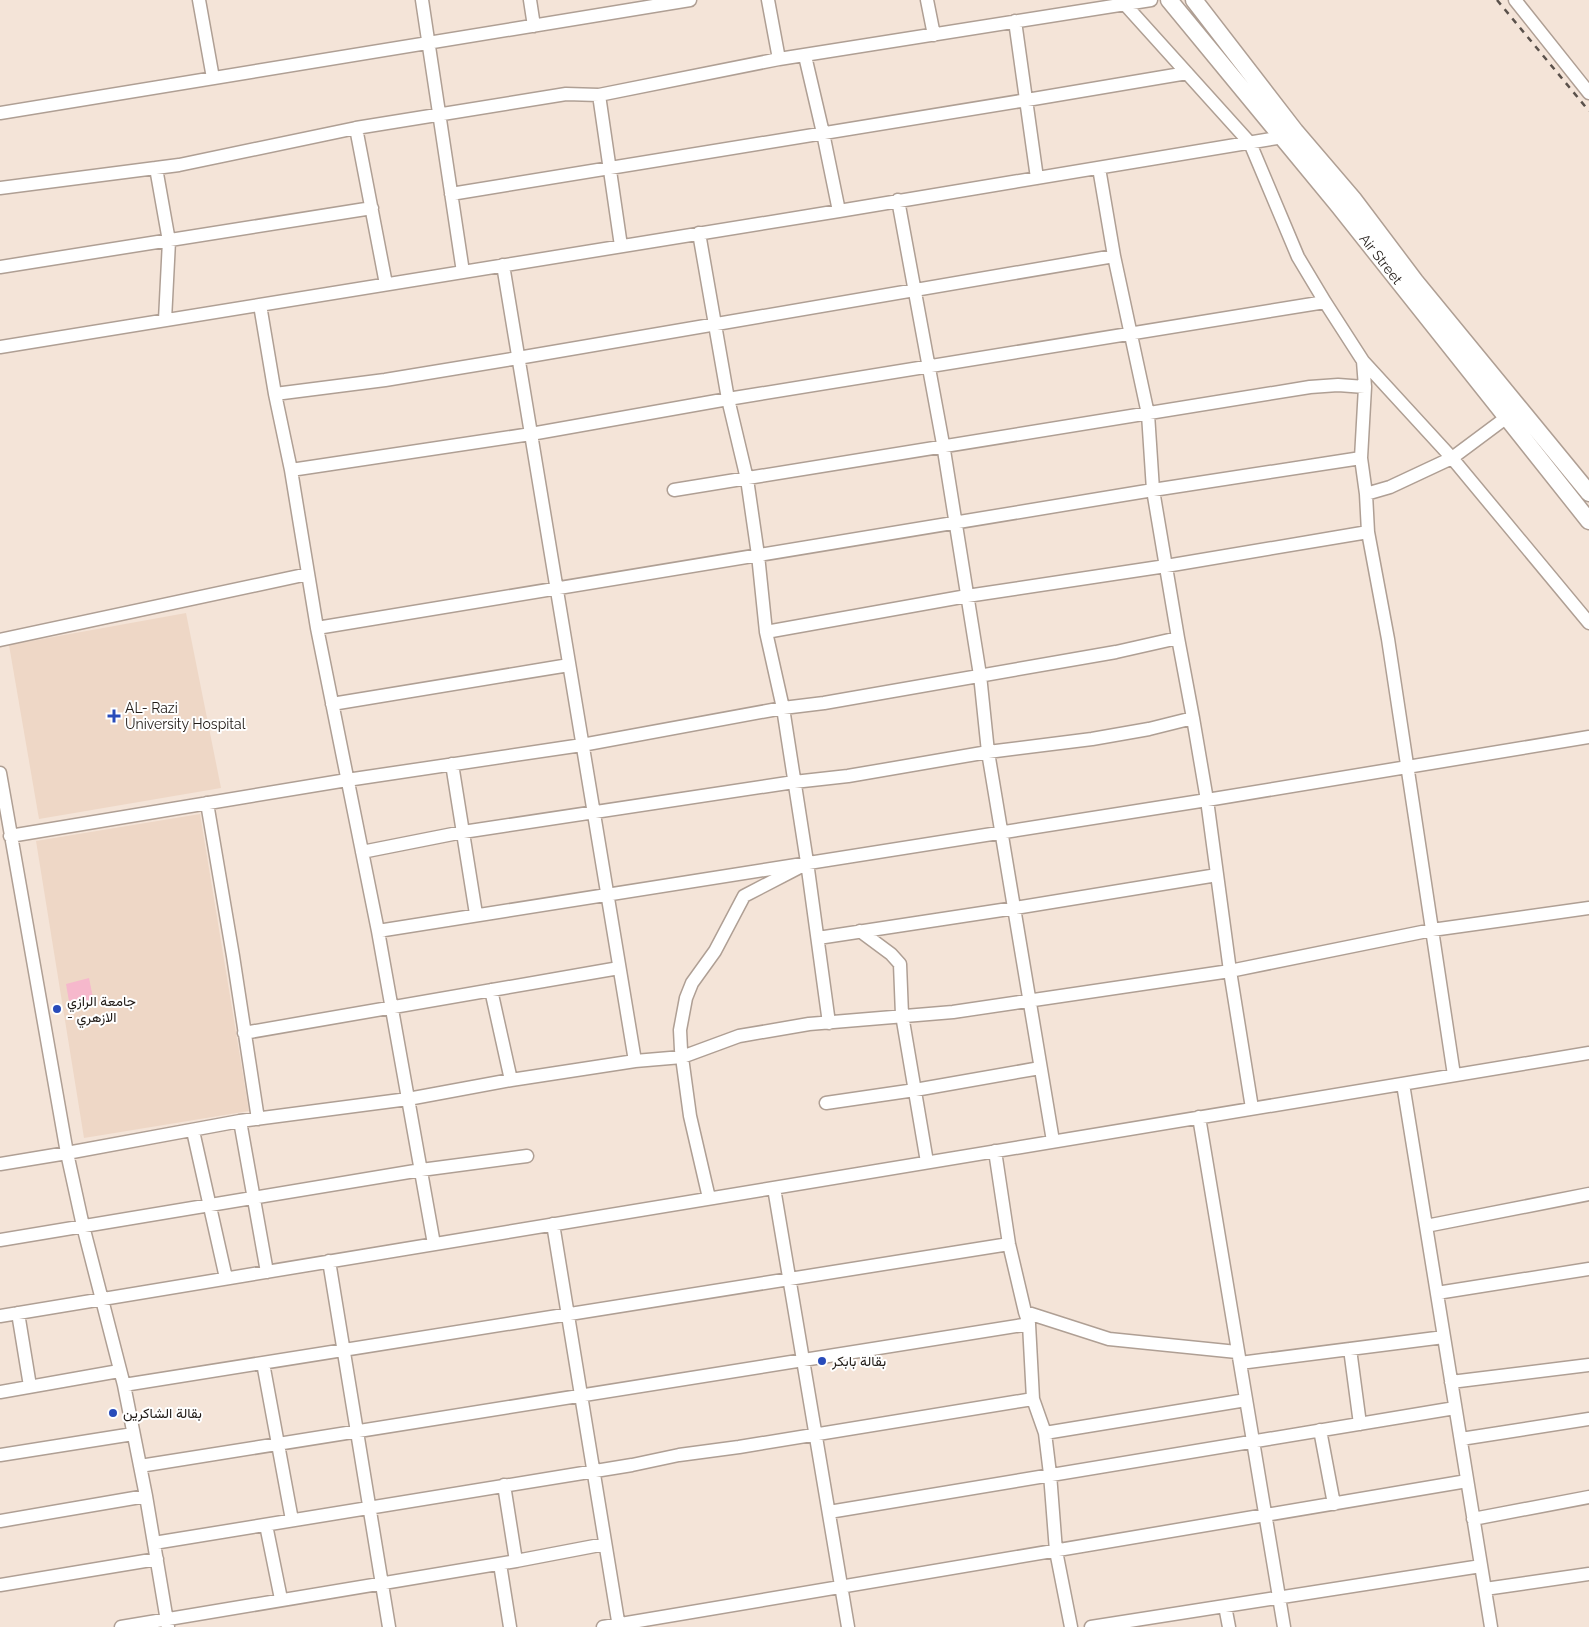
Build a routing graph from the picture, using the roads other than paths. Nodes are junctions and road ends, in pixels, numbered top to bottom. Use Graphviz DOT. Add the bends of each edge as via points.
graph roads {
  1 [pos="199,0"];
  2 [pos="422,0"];
  3 [pos="530,0"];
  4 [pos="690,0"];
  5 [pos="768,0"];
  6 [pos="927,0"];
  7 [pos="1151,0"];
  8 [pos="1169,0"];
  9 [pos="1194,0"];
  10 [pos="1515,0"];
  11 [pos="1123,2"];
  12 [pos="1015,21"];
  13 [pos="534,26"];
  14 [pos="934,35"];
  15 [pos="428,43"];
  16 [pos="805,56"];
  17 [pos="778,60"];
  18 [pos="1186,73"];
  19 [pos="213,78"];
  20 [pos="1589,93"];
  21 [pos="599,96"];
  22 [pos="1027,100"];
  23 [pos="0,113"];
  24 [pos="439,115"];
  25 [pos="356,128"];
  26 [pos="823,133"];
  27 [pos="1283,137"];
  28 [pos="1250,143"];
  29 [pos="610,167"];
  30 [pos="156,168"];
  31 [pos="1099,168"];
  32 [pos="1037,178"];
  33 [pos="0,188"];
  34 [pos="451,194"];
  35 [pos="898,200"];
  36 [pos="372,208"];
  37 [pos="839,211"];
  38 [pos="699,233"];
  39 [pos="169,241"];
  40 [pos="621,246"];
  41 [pos="1114,256"];
  42 [pos="503,265"];
  43 [pos="0,267"];
  44 [pos="462,272"];
  45 [pos="386,284"];
  46 [pos="915,290"];
  47 [pos="1325,302"];
  48 [pos="260,305"];
  49 [pos="165,320"];
  50 [pos="715,324"];
  51 [pos="1130,334"];
  52 [pos="0,347"];
  53 [pos="518,358"];
  54 [pos="1363,361"];
  55 [pos="929,366"];
  56 [pos="1365,387"];
  57 [pos="275,394"];
  58 [pos="728,399"];
  59 [pos="1148,414"];
  60 [pos="1507,417"];
  61 [pos="531,434"];
  62 [pos="944,446"];
  63 [pos="1361,458"];
  64 [pos="1452,458"];
  65 [pos="291,470"];
  66 [pos="746,479"];
  67 [pos="674,490"];
  68 [pos="1153,490"];
  69 [pos="1589,493"];
  70 [pos="1366,494"];
  71 [pos="1589,522"];
  72 [pos="955,523"];
  73 [pos="1368,532"];
  74 [pos="758,555"];
  75 [pos="1166,566"];
  76 [pos="308,574"];
  77 [pos="557,589"];
  78 [pos="967,596"];
  79 [pos="1589,623"];
  80 [pos="317,628"];
  81 [pos="766,632"];
  82 [pos="1178,638"];
  83 [pos="0,640"];
  84 [pos="569,665"];
  85 [pos="980,675"];
  86 [pos="332,704"];
  87 [pos="783,708"];
  88 [pos="1193,718"];
  89 [pos="1589,737"];
  90 [pos="582,744"];
  91 [pos="988,752"];
  92 [pos="452,764"];
  93 [pos="1408,767"];
  94 [pos="0,773"];
  95 [pos="347,780"];
  96 [pos="794,782"];
  97 [pos="1207,800"];
  98 [pos="2,801"];
  99 [pos="207,803"];
  100 [pos="594,812"];
  101 [pos="463,832"];
  102 [pos="1001,832"];
  103 [pos="10,836"];
  104 [pos="362,852"];
  105 [pos="808,862"];
  106 [pos="1217,875"];
  107 [pos="607,894"];
  108 [pos="1015,908"];
  109 [pos="1589,908"];
  110 [pos="476,914"];
  111 [pos="1432,930"];
  112 [pos="378,931"];
  113 [pos="860,931"];
  114 [pos="818,938"];
  115 [pos="619,968"];
  116 [pos="1230,971"];
  117 [pos="491,990"];
  118 [pos="1029,1001"];
  119 [pos="392,1009"];
  120 [pos="902,1015"];
  121 [pos="829,1023"];
  122 [pos="244,1033"];
  123 [pos="1589,1053"];
  124 [pos="682,1057"];
  125 [pos="634,1061"];
  126 [pos="1040,1068"];
  127 [pos="1454,1075"];
  128 [pos="511,1080"];
  129 [pos="1403,1084"];
  130 [pos="915,1090"];
  131 [pos="408,1099"];
  132 [pos="826,1103"];
  133 [pos="1252,1108"];
  134 [pos="1199,1117"];
  135 [pos="258,1119"];
  136 [pos="240,1122"];
  137 [pos="192,1131"];
  138 [pos="1053,1141"];
  139 [pos="995,1151"];
  140 [pos="67,1153"];
  141 [pos="527,1156"];
  142 [pos="927,1162"];
  143 [pos="0,1164"];
  144 [pos="421,1170"];
  145 [pos="774,1188"];
  146 [pos="1589,1194"];
  147 [pos="709,1198"];
  148 [pos="253,1199"];
  149 [pos="211,1205"];
  150 [pos="553,1224"];
  151 [pos="83,1226"];
  152 [pos="1426,1226"];
  153 [pos="0,1240"];
  154 [pos="434,1244"];
  155 [pos="1009,1244"];
  156 [pos="329,1262"];
  157 [pos="1589,1269"];
  158 [pos="266,1272"];
  159 [pos="226,1278"];
  160 [pos="790,1279"];
  161 [pos="1437,1293"];
  162 [pos="103,1299"];
  163 [pos="18,1313"];
  164 [pos="568,1314"];
  165 [pos="0,1316"];
  166 [pos="1027,1318"];
  167 [pos="1444,1337"];
  168 [pos="1350,1349"];
  169 [pos="344,1350"];
  170 [pos="1239,1357"];
  171 [pos="803,1359"];
  172 [pos="263,1363"];
  173 [pos="1589,1365"];
  174 [pos="119,1370"];
  175 [pos="1451,1382"];
  176 [pos="124,1385"];
  177 [pos="30,1386"];
  178 [pos="0,1392"];
  179 [pos="581,1395"];
  180 [pos="1033,1399"];
  181 [pos="1246,1400"];
  182 [pos="1456,1408"];
  183 [pos="1589,1419"];
  184 [pos="1360,1424"];
  185 [pos="1320,1430"];
  186 [pos="357,1431"];
  187 [pos="1045,1432"];
  188 [pos="133,1434"];
  189 [pos="816,1435"];
  190 [pos="1461,1439"];
  191 [pos="1253,1441"];
  192 [pos="278,1444"];
  193 [pos="0,1456"];
  194 [pos="140,1466"];
  195 [pos="593,1471"];
  196 [pos="1050,1474"];
  197 [pos="1467,1482"];
  198 [pos="504,1485"];
  199 [pos="146,1496"];
  200 [pos="1589,1497"];
  201 [pos="1334,1504"];
  202 [pos="370,1508"];
  203 [pos="829,1512"];
  204 [pos="1266,1516"];
  205 [pos="1473,1519"];
  206 [pos="292,1520"];
  207 [pos="0,1521"];
  208 [pos="266,1525"];
  209 [pos="154,1543"];
  210 [pos="605,1544"];
  211 [pos="1056,1551"];
  212 [pos="157,1559"];
  213 [pos="516,1561"];
  214 [pos="500,1564"];
  215 [pos="1481,1566"];
  216 [pos="1589,1574"];
  217 [pos="382,1583"];
  218 [pos="0,1585"];
  219 [pos="842,1587"];
  220 [pos="1485,1589"];
  221 [pos="1280,1598"];
  222 [pos="281,1600"];
  223 [pos="1225,1606"];
  224 [pos="167,1623"];
  225 [pos="618,1626"];
  226 [pos="121,1627"];
  227 [pos="389,1627"];
  228 [pos="510,1627"];
  229 [pos="603,1627"];
  230 [pos="848,1627"];
  231 [pos="1071,1627"];
  232 [pos="1091,1627"];
  233 [pos="1229,1627"];
  234 [pos="1284,1627"];
  235 [pos="1491,1627"];
  1 -- 19 [label="street"];
  2 -- 15 [label="street"];
  3 -- 13 [label="street"];
  4 -- 13 [label="street"];
  5 -- 17 [label="street"];
  6 -- 14 [label="street"];
  7 -- 11 [label="street"];
  8 -- 27 [label="main road, Air Street"];
  9 -- 69 [label="main road, Air Street" via="1295,131"];
  10 -- 20 [label="street"];
  11 -- 12 [label="street"];
  11 -- 18 [label="street"];
  12 -- 14 [label="street"];
  12 -- 22 [label="street"];
  13 -- 15 [label="street"];
  14 -- 16 [label="street"];
  15 -- 19 [label="street"];
  15 -- 24 [label="street"];
  16 -- 17 [label="street"];
  16 -- 26 [label="street"];
  17 -- 21 [label="street"];
  18 -- 22 [label="street"];
  18 -- 28 [label="street"];
  19 -- 23 [label="street"];
  21 -- 24 [label="street" via="566,94"];
  21 -- 29 [label="street"];
  22 -- 26 [label="street"];
  22 -- 32 [label="street"];
  24 -- 25 [label="street"];
  24 -- 34 [label="street"];
  25 -- 30 [label="street"];
  25 -- 36 [label="street"];
  26 -- 29 [label="street"];
  26 -- 37 [label="street"];
  27 -- 28 [label="street"];
  27 -- 60 [label="main road, Air Street"];
  28 -- 31 [label="street"];
  28 -- 47 [label="street" via="1298,257"];
  29 -- 34 [label="street"];
  29 -- 40 [label="street"];
  30 -- 33 [label="street"];
  30 -- 39 [label="street"];
  31 -- 32 [label="street"];
  31 -- 41 [label="street"];
  32 -- 35 [label="street"];
  34 -- 44 [label="street"];
  35 -- 37 [label="street"];
  35 -- 46 [label="street"];
  36 -- 39 [label="street"];
  36 -- 45 [label="street"];
  37 -- 38 [label="street"];
  38 -- 40 [label="street"];
  38 -- 50 [label="street"];
  39 -- 43 [label="street"];
  39 -- 49 [label="street"];
  40 -- 42 [label="street"];
  41 -- 46 [label="street"];
  41 -- 51 [label="street"];
  42 -- 44 [label="street"];
  42 -- 53 [label="street"];
  44 -- 45 [label="street"];
  45 -- 48 [label="street"];
  46 -- 50 [label="street"];
  46 -- 55 [label="street"];
  47 -- 51 [label="street"];
  47 -- 54 [label="street"];
  48 -- 49 [label="street"];
  48 -- 57 [label="street"];
  49 -- 52 [label="street"];
  50 -- 53 [label="street"];
  50 -- 58 [label="street"];
  51 -- 55 [label="street"];
  51 -- 59 [label="street"];
  53 -- 57 [label="street"];
  53 -- 61 [label="street"];
  54 -- 56 [label="street"];
  54 -- 64 [label="street"];
  55 -- 58 [label="street"];
  55 -- 62 [label="street"];
  56 -- 59 [label="street" via="1310,388"];
  56 -- 63 [label="street"];
  57 -- 65 [label="street"];
  58 -- 61 [label="street"];
  58 -- 66 [label="street"];
  59 -- 62 [label="street"];
  59 -- 68 [label="street"];
  60 -- 64 [label="street"];
  60 -- 71 [label="main road, Air Street"];
  61 -- 65 [label="street"];
  61 -- 77 [label="street"];
  62 -- 66 [label="street"];
  62 -- 72 [label="street"];
  63 -- 68 [label="street"];
  63 -- 70 [label="street"];
  64 -- 70 [label="street" via="1390,487"];
  64 -- 79 [label="street"];
  65 -- 76 [label="street"];
  66 -- 67 [label="street"];
  66 -- 74 [label="street"];
  68 -- 72 [label="street"];
  68 -- 75 [label="street"];
  70 -- 73 [label="street"];
  72 -- 74 [label="street"];
  72 -- 78 [label="street"];
  73 -- 75 [label="street"];
  73 -- 93 [label="street"];
  74 -- 77 [label="street"];
  74 -- 81 [label="street"];
  75 -- 78 [label="street"];
  75 -- 82 [label="street"];
  76 -- 80 [label="street"];
  76 -- 83 [label="street"];
  77 -- 80 [label="street"];
  77 -- 84 [label="street"];
  78 -- 81 [label="street"];
  78 -- 85 [label="street"];
  80 -- 86 [label="street"];
  81 -- 87 [label="street"];
  82 -- 85 [label="street"];
  82 -- 88 [label="street"];
  84 -- 86 [label="street"];
  84 -- 90 [label="street"];
  85 -- 87 [label="street" via="824,704"];
  85 -- 91 [label="street"];
  86 -- 95 [label="street"];
  87 -- 90 [label="street"];
  87 -- 96 [label="street"];
  88 -- 91 [label="street" via="1092,739"];
  88 -- 97 [label="street"];
  89 -- 93 [label="street"];
  90 -- 92 [label="street"];
  90 -- 100 [label="street"];
  91 -- 96 [label="street"];
  91 -- 102 [label="street"];
  92 -- 95 [label="street"];
  92 -- 101 [label="street"];
  93 -- 97 [label="street"];
  93 -- 111 [label="street"];
  94 -- 98 [label="street"];
  95 -- 99 [label="street"];
  95 -- 104 [label="street"];
  96 -- 100 [label="street"];
  96 -- 105 [label="street"];
  97 -- 102 [label="street"];
  97 -- 106 [label="street"];
  98 -- 103 [label="street"];
  99 -- 103 [label="street"];
  99 -- 122 [label="street"];
  100 -- 101 [label="street"];
  100 -- 107 [label="street"];
  101 -- 104 [label="street"];
  101 -- 110 [label="street"];
  102 -- 105 [label="street"];
  102 -- 108 [label="street"];
  103 -- 140 [label="street"];
  104 -- 112 [label="street"];
  105 -- 107 [label="street"];
  105 -- 114 [label="street"];
  105 -- 124 [label="street" via="744,896 715,952 692,982 680,1030"];
  106 -- 108 [label="street"];
  106 -- 116 [label="street"];
  107 -- 110 [label="street"];
  107 -- 115 [label="street"];
  108 -- 113 [label="street"];
  108 -- 118 [label="street"];
  109 -- 111 [label="street"];
  110 -- 112 [label="street"];
  111 -- 116 [label="street"];
  111 -- 127 [label="street"];
  112 -- 119 [label="street"];
  113 -- 114 [label="street"];
  113 -- 120 [label="street" via="892,954 900,964"];
  114 -- 121 [label="street"];
  115 -- 117 [label="street"];
  115 -- 125 [label="street"];
  116 -- 118 [label="street"];
  116 -- 133 [label="street"];
  117 -- 119 [label="street"];
  117 -- 128 [label="street"];
  118 -- 120 [label="street" via="953,1012"];
  118 -- 126 [label="street"];
  119 -- 122 [label="street"];
  119 -- 131 [label="street"];
  120 -- 121 [label="street"];
  120 -- 130 [label="street"];
  121 -- 124 [label="street" via="739,1036"];
  122 -- 135 [label="street"];
  123 -- 127 [label="street"];
  124 -- 125 [label="street"];
  124 -- 147 [label="street" via="690,1116"];
  125 -- 128 [label="street"];
  126 -- 130 [label="street"];
  126 -- 138 [label="street"];
  127 -- 129 [label="street"];
  128 -- 131 [label="street"];
  129 -- 133 [label="street"];
  129 -- 152 [label="street"];
  130 -- 132 [label="street"];
  130 -- 142 [label="street"];
  131 -- 135 [label="street"];
  131 -- 144 [label="street"];
  133 -- 134 [label="street"];
  134 -- 138 [label="street"];
  134 -- 170 [label="street"];
  135 -- 136 [label="street"];
  136 -- 137 [label="street"];
  136 -- 148 [label="street"];
  137 -- 140 [label="street"];
  137 -- 149 [label="street"];
  138 -- 139 [label="street"];
  139 -- 142 [label="street"];
  139 -- 155 [label="street"];
  140 -- 143 [label="street"];
  140 -- 151 [label="street"];
  141 -- 144 [label="street"];
  142 -- 145 [label="street"];
  144 -- 148 [label="street"];
  144 -- 154 [label="street"];
  145 -- 147 [label="street"];
  145 -- 160 [label="street"];
  146 -- 152 [label="street"];
  147 -- 150 [label="street"];
  148 -- 149 [label="street"];
  148 -- 158 [label="street"];
  149 -- 151 [label="street"];
  149 -- 159 [label="street"];
  150 -- 154 [label="street"];
  150 -- 164 [label="street"];
  151 -- 153 [label="street"];
  151 -- 162 [label="street"];
  152 -- 161 [label="street"];
  154 -- 156 [label="street"];
  155 -- 160 [label="street"];
  155 -- 166 [label="street"];
  156 -- 158 [label="street"];
  156 -- 169 [label="street"];
  157 -- 161 [label="street"];
  158 -- 159 [label="street"];
  159 -- 162 [label="street"];
  160 -- 164 [label="street"];
  160 -- 171 [label="street"];
  161 -- 167 [label="street"];
  162 -- 163 [label="street"];
  162 -- 174 [label="street"];
  163 -- 165 [label="street"];
  163 -- 177 [label="street"];
  164 -- 169 [label="street"];
  164 -- 179 [label="street"];
  166 -- 170 [label="street" via="1109,1339"];
  166 -- 171 [label="street"];
  166 -- 180 [label="street"];
  167 -- 168 [label="street"];
  167 -- 175 [label="street"];
  168 -- 170 [label="street"];
  168 -- 184 [label="street"];
  169 -- 172 [label="street"];
  169 -- 186 [label="street"];
  170 -- 181 [label="street"];
  171 -- 179 [label="street"];
  171 -- 189 [label="street"];
  172 -- 176 [label="street"];
  172 -- 192 [label="street"];
  173 -- 175 [label="street"];
  174 -- 176 [label="street"];
  174 -- 177 [label="street"];
  175 -- 182 [label="street"];
  176 -- 188 [label="street"];
  177 -- 178 [label="street"];
  179 -- 186 [label="street"];
  179 -- 195 [label="street"];
  180 -- 187 [label="street"];
  180 -- 189 [label="street"];
  181 -- 187 [label="street"];
  181 -- 191 [label="street"];
  182 -- 184 [label="street"];
  182 -- 190 [label="street"];
  183 -- 190 [label="street"];
  184 -- 185 [label="street"];
  185 -- 191 [label="street"];
  185 -- 201 [label="street"];
  186 -- 192 [label="street"];
  186 -- 202 [label="street"];
  187 -- 196 [label="street"];
  188 -- 193 [label="street"];
  188 -- 194 [label="street"];
  189 -- 195 [label="street"];
  189 -- 203 [label="street"];
  190 -- 197 [label="street"];
  191 -- 196 [label="street"];
  191 -- 204 [label="street"];
  192 -- 194 [label="street"];
  192 -- 206 [label="street"];
  194 -- 199 [label="street"];
  195 -- 198 [label="street"];
  195 -- 210 [label="street"];
  196 -- 203 [label="street"];
  196 -- 211 [label="street"];
  197 -- 201 [label="street"];
  197 -- 205 [label="street"];
  198 -- 202 [label="street"];
  198 -- 213 [label="street"];
  199 -- 207 [label="street"];
  199 -- 209 [label="street"];
  200 -- 205 [label="street"];
  201 -- 204 [label="street"];
  202 -- 206 [label="street"];
  202 -- 217 [label="street"];
  203 -- 219 [label="street"];
  204 -- 211 [label="street"];
  204 -- 221 [label="street"];
  205 -- 215 [label="street"];
  206 -- 208 [label="street"];
  208 -- 209 [label="street"];
  208 -- 222 [label="street"];
  209 -- 212 [label="street"];
  210 -- 213 [label="street"];
  210 -- 225 [label="street"];
  211 -- 219 [label="street"];
  211 -- 231 [label="street"];
  212 -- 218 [label="street"];
  212 -- 224 [label="street"];
  213 -- 214 [label="street"];
  214 -- 217 [label="street"];
  214 -- 228 [label="street"];
  215 -- 220 [label="street"];
  215 -- 221 [label="street"];
  216 -- 220 [label="street"];
  217 -- 222 [label="street"];
  217 -- 227 [label="street"];
  219 -- 225 [label="street"];
  219 -- 230 [label="street"];
  220 -- 235 [label="street"];
  221 -- 223 [label="street"];
  221 -- 234 [label="street"];
  222 -- 224 [label="street"];
  223 -- 232 [label="street"];
  223 -- 233 [label="street"];
  224 -- 226 [label="street"];
  225 -- 229 [label="street"];
}
